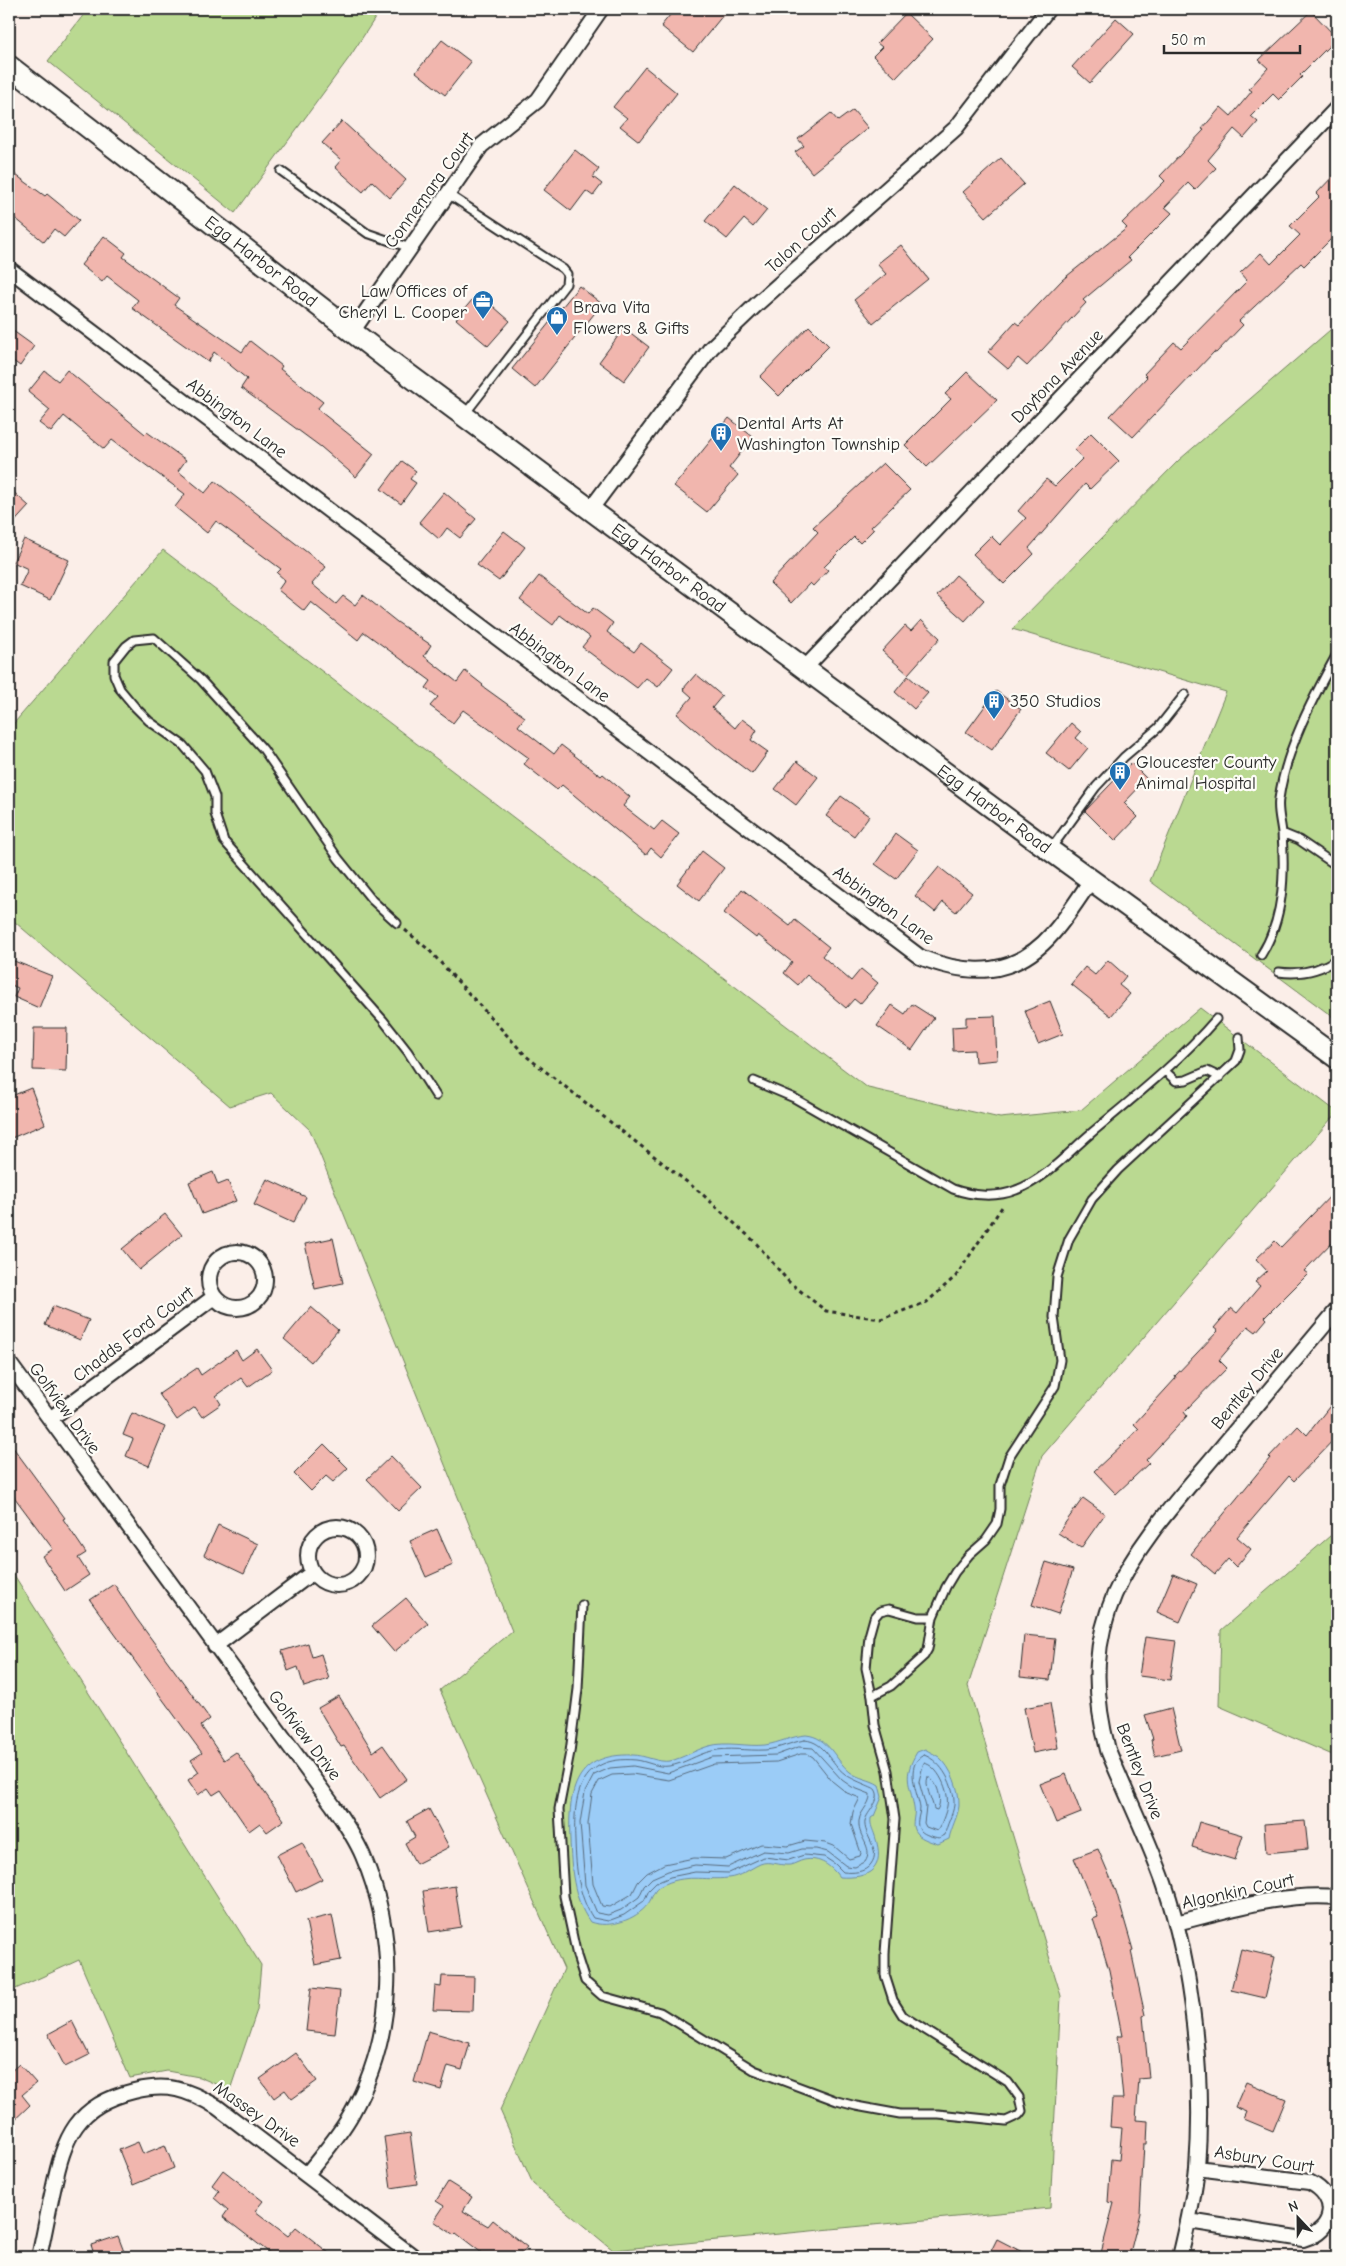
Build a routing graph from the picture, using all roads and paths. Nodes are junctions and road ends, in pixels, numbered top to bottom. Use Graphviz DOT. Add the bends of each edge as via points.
graph roads {
  1 [pos="602,9"];
  2 [pos="1048,9"];
  3 [pos="9,66"];
  4 [pos="1337,108"];
  5 [pos="281,170"];
  6 [pos="448,194"];
  7 [pos="410,248"];
  8 [pos="9,269"];
  9 [pos="352,332"];
  10 [pos="464,416"];
  11 [pos="590,510"];
  12 [pos="1337,654"];
  13 [pos="804,669"];
  14 [pos="1185,694"];
  15 [pos="1282,833"];
  16 [pos="1050,850"];
  17 [pos="1337,866"];
  18 [pos="1091,880"];
  19 [pos="397,923"];
  20 [pos="1261,955"];
  21 [pos="1337,959"];
  22 [pos="1279,972"];
  23 [pos="1216,1020"];
  24 [pos="1239,1037"];
  25 [pos="1337,1058"];
  26 [pos="1165,1071"];
  27 [pos="1220,1077"];
  28 [pos="754,1081"];
  29 [pos="436,1096"];
  30 [pos="1016,1190"];
  31 [pos="214,1297"];
  32 [pos="1337,1310"];
  33 [pos="9,1363"];
  34 [pos="50,1419"];
  35 [pos="313,1572"];
  36 [pos="582,1604"];
  37 [pos="933,1618"];
  38 [pos="215,1646"];
  39 [pos="872,1696"];
  40 [pos="1337,1897"];
  41 [pos="1176,1923"];
  42 [pos="1197,2168"];
  43 [pos="307,2174"];
  44 [pos="1189,2221"];
  45 [pos="39,2257"];
  46 [pos="414,2257"];
  47 [pos="1180,2257"];
  1 -- 6 [label="street, Connemara Court" via="538,100 481,146"];
  2 -- 11 [label="street, Talon Court" via="956,128 711,348"];
  3 -- 9 [label="main road, Egg Harbor Road"];
  4 -- 13 [label="street, Daytona Avenue"];
  5 -- 7 [label="lane" via="367,233"];
  6 -- 7 [label="street, Connemara Court"];
  6 -- 10 [label="lane" via="567,274 566,284"];
  7 -- 9 [label="street, Connemara Court"];
  8 -- 18 [label="street, Abbington Lane" via="920,957 961,970 1001,968 1023,958 1053,934"];
  9 -- 10 [label="main road, Egg Harbor Road"];
  10 -- 11 [label="main road, Egg Harbor Road"];
  11 -- 13 [label="main road, Egg Harbor Road"];
  12 -- 15 [label="lane" via="1302,721 1285,775 1279,799"];
  13 -- 16 [label="main road, Egg Harbor Road"];
  14 -- 16 [label="lane" via="1158,728 1096,787"];
  15 -- 17 [label="lane"];
  15 -- 20 [label="lane" via="1281,901 1276,924"];
  16 -- 18 [label="main road, Egg Harbor Road"];
  18 -- 25 [label="main road, Egg Harbor Road"];
  19 -- 29 [label="lane" via="356,881 270,758 201,680 154,638 134,640 118,653 114,675 120,689 149,721 183,745 205,771 215,797 215,814 224,841 383,1020"];
  19 -- 30 [label="path" via="429,950 526,1056 701,1194 755,1242 789,1282 826,1311 881,1319 927,1302 956,1276 995,1215"];
  21 -- 22 [label="lane" via="1313,971"];
  23 -- 26 [label="lane"];
  24 -- 27 [label="lane" via="1239,1055"];
  26 -- 27 [label="lane" via="1176,1081 1207,1071"];
  26 -- 30 [label="lane" via="1044,1174"];
  27 -- 37 [label="lane" via="1103,1186 1069,1239 1055,1290 1054,1317 1060,1352 1055,1386 1005,1466 997,1524 955,1572"];
  28 -- 30 [label="lane" via="794,1098 953,1189 992,1195"];
  31 -- 31 [label="street, Chadds Ford Court" via="229,1308 247,1307 255,1302 265,1286 263,1268 258,1260 240,1251 222,1256 215,1262 208,1279"];
  31 -- 34 [label="street, Chadds Ford Court"];
  32 -- 41 [label="street, Bentley Drive" via="1152,1530 1119,1581 1108,1607 1097,1668 1102,1729 1161,1876"];
  33 -- 34 [label="street, Golfview Drive"];
  34 -- 38 [label="street, Golfview Drive"];
  35 -- 35 [label="street" via="327,1584 345,1584 353,1580 365,1564 364,1544 350,1530 340,1527 321,1532 314,1538 308,1555"];
  35 -- 38 [label="street"];
  36 -- 39 [label="lane" via="578,1689 559,1809 566,1909 585,1981 602,1996 660,2012 754,2070 837,2101 900,2114 938,2114 1001,2122 1013,2119 1022,2111 1022,2104 1008,2082 912,2023 898,2010 893,2000 884,1959 895,1819"];
  37 -- 39 [label="lane" via="928,1650 924,1656 891,1686"];
  37 -- 39 [label="lane" via="889,1609 880,1611 874,1618 866,1668"];
  38 -- 43 [label="street, Golfview Drive" via="349,1829 373,1882 383,1924 388,1972 387,2005 376,2056 352,2114"];
  40 -- 41 [label="street, Algonkin Court" via="1276,1899"];
  41 -- 42 [label="street, Bentley Drive" via="1194,2025 1198,2072"];
  42 -- 44 [label="street, Bentley Drive"];
  42 -- 44 [label="street, Asbury Court" via="1309,2182 1320,2187 1328,2198 1331,2212 1326,2225 1316,2235 1303,2239"];
  43 -- 45 [label="street, Massey Drive" via="199,2096 164,2086 129,2092 109,2099 89,2112 65,2142"];
  43 -- 46 [label="street, Massey Drive"];
  44 -- 47 [label="street, Bentley Drive"];
}
